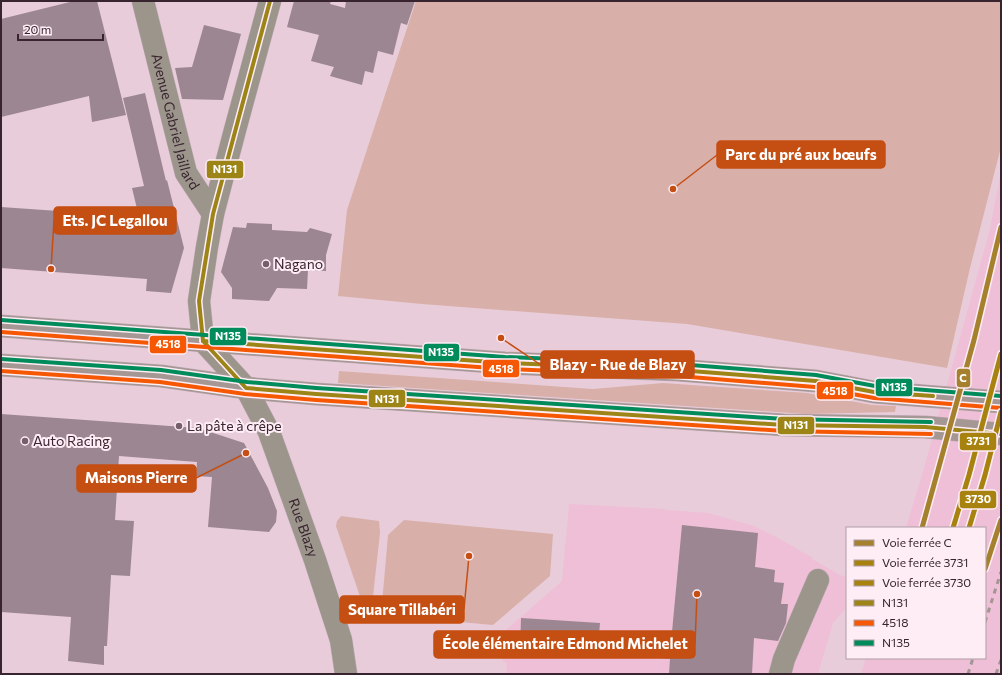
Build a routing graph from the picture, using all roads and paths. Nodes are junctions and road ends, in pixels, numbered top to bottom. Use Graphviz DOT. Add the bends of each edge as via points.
graph roads {
  1 [pos="143,1"];
  2 [pos="270,1"];
  3 [pos="213,214"];
  4 [pos="1,326"];
  5 [pos="204,342"];
  6 [pos="1,365"];
  7 [pos="246,388"];
  8 [pos="1001,402"];
  9 [pos="1001,434"];
  10 [pos="818,580"];
  11 [pos="346,674"];
  12 [pos="780,674"];
  1 -- 3 [label="street, Avenue Gabriel Jaillard" via="186,174"];
  2 -- 3 [label="street"];
  3 -- 5 [label="street" via="199,301"];
  4 -- 5 [label="main road"];
  5 -- 7 [label="street, Rue Blazy"];
  5 -- 8 [label="main road" via="505,364 678,370 816,381 874,392"];
  6 -- 7 [label="main road" via="161,376"];
  7 -- 9 [label="main road" via="784,425 925,427"];
  7 -- 11 [label="street, Rue Blazy" via="269,432 315,560 341,640"];
  10 -- 12 [label="street"];
}
